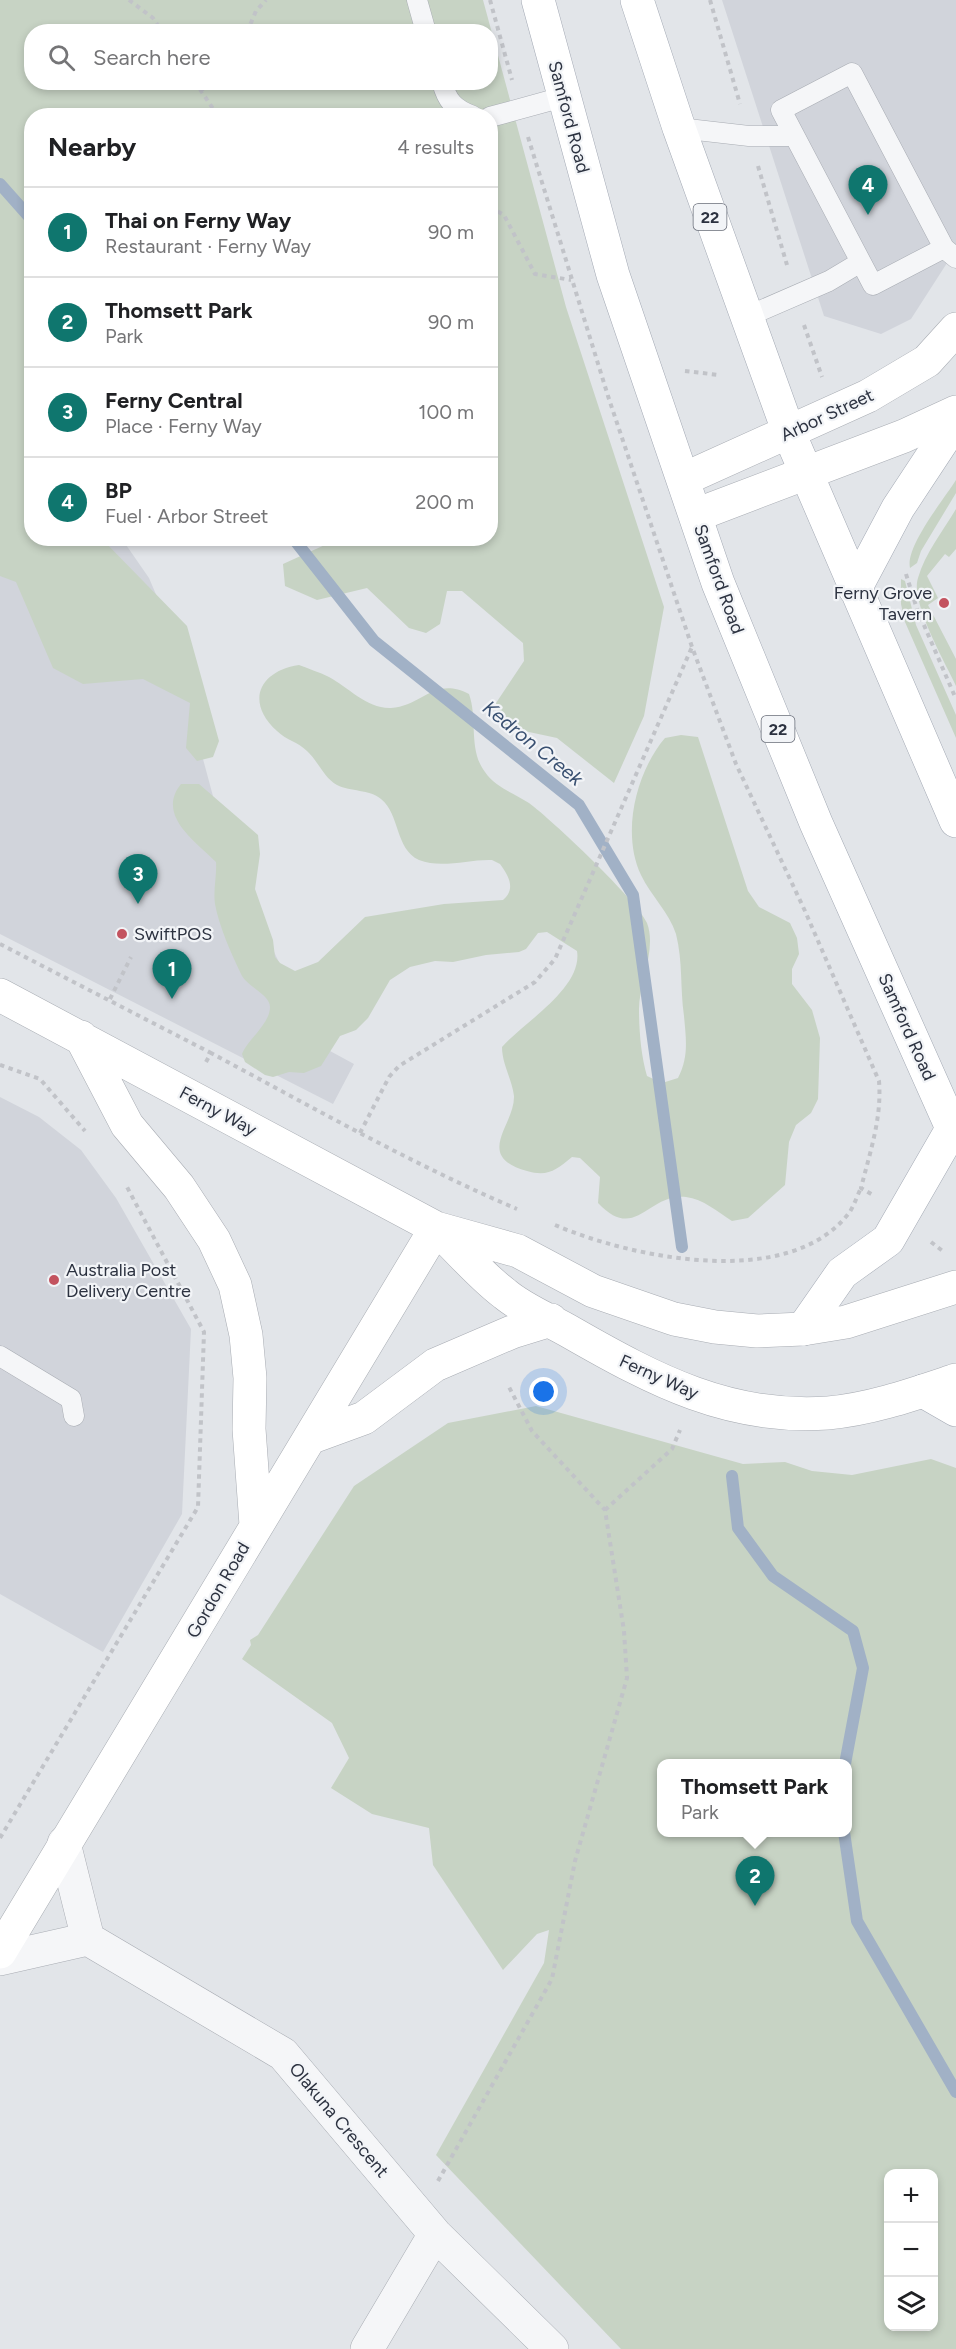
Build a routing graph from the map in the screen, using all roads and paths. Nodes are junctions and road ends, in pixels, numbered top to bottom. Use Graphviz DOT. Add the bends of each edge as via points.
graph roads {
  1 [pos="129,0"];
  2 [pos="266,0"];
  3 [pos="417,0"];
  4 [pos="538,0"];
  5 [pos="637,0"];
  6 [pos="710,0"];
  7 [pos="157,24"];
  8 [pos="250,24"];
  9 [pos="424,24"];
  10 [pos="444,90"];
  11 [pos="201,91"];
  12 [pos="564,98"];
  13 [pos="213,108"];
  14 [pos="456,108"];
  15 [pos="498,115"];
  16 [pos="679,128"];
  17 [pos="749,135"];
  18 [pos="794,136"];
  19 [pos="498,211"];
  20 [pos="950,253"];
  21 [pos="861,262"];
  22 [pos="571,280"];
  23 [pos="796,296"];
  24 [pos="746,317"];
  25 [pos="956,329"];
  26 [pos="809,342"];
  27 [pos="686,371"];
  28 [pos="719,375"];
  29 [pos="956,412"];
  30 [pos="956,420"];
  31 [pos="789,432"];
  32 [pos="806,473"];
  33 [pos="684,479"];
  34 [pos="696,515"];
  35 [pos="911,584"];
  36 [pos="855,589"];
  37 [pos="956,699"];
  38 [pos="956,820"];
  39 [pos="0,944"];
  40 [pos="131,957"];
  41 [pos="0,995"];
  42 [pos="110,999"];
  43 [pos="81,1037"];
  44 [pos="210,1053"];
  45 [pos="0,1065"];
  46 [pos="954,1133"];
  47 [pos="93,1140"];
  48 [pos="121,1177"];
  49 [pos="861,1188"];
  50 [pos="879,1198"];
  51 [pos="524,1212"];
  52 [pos="545,1221"];
  53 [pos="436,1228"];
  54 [pos="956,1287"];
  55 [pos="551,1320"];
  56 [pos="803,1329"];
  57 [pos="0,1356"];
  58 [pos="956,1380"];
  59 [pos="509,1387"];
  60 [pos="922,1391"];
  61 [pos="956,1410"];
  62 [pos="74,1416"];
  63 [pos="680,1430"];
  64 [pos="312,1437"];
  65 [pos="605,1510"];
  66 [pos="256,1526"];
  67 [pos="0,1838"];
  68 [pos="64,1843"];
  69 [pos="88,1939"];
  70 [pos="0,1952"];
  71 [pos="0,1959"];
  72 [pos="428,2226"];
  73 [pos="367,2349"];
  74 [pos="552,2349"];
  1 -- 7 [label="path"];
  2 -- 8 [label="path"];
  3 -- 9 [label="lane"];
  4 -- 12 [label="street, Samford Road / 22"];
  5 -- 16 [label="street, 22"];
  6 -- 17 [label="path"];
  10 -- 14 [label="lane" via="447,100"];
  11 -- 13 [label="path"];
  12 -- 15 [label="lane"];
  12 -- 33 [label="street, Samford Road / 22" via="613,275"];
  16 -- 17 [label="lane"];
  16 -- 24 [label="street, 22"];
  17 -- 18 [label="lane"];
  17 -- 23 [label="path"];
  18 -- 20 [label="lane" via="781,110 852,73"];
  18 -- 21 [label="lane"];
  19 -- 22 [label="path" via="504,214 535,274"];
  20 -- 21 [label="lane" via="873,285"];
  21 -- 23 [label="lane"];
  23 -- 24 [label="lane"];
  23 -- 26 [label="path"];
  24 -- 31 [label="street, 22"];
  25 -- 31 [label="street, Arbor Street" via="927,361 900,379"];
  27 -- 28 [label="path"];
  29 -- 32 [label="street"];
  30 -- 36 [label="street" via="898,508"];
  31 -- 32 [label="street, 22"];
  31 -- 33 [label="street, Arbor Street"];
  32 -- 34 [label="street"];
  32 -- 36 [label="street, 22"];
  33 -- 34 [label="street, Samford Road / 22"];
  34 -- 46 [label="street, Samford Road / 22" via="718,583 816,823"];
  35 -- 37 [label="path" via="917,609"];
  36 -- 38 [label="street, 22"];
  39 -- 42 [label="path"];
  40 -- 42 [label="path"];
  41 -- 43 [label="street, Ferny Way"];
  42 -- 44 [label="path"];
  43 -- 53 [label="street, Ferny Way"];
  43 -- 66 [label="street" via="127,1125 179,1187 214,1240 235,1285 250,1378 249,1429"];
  45 -- 47 [label="path" via="40,1079"];
  46 -- 56 [label="street" via="888,1240 843,1272"];
  48 -- 67 [label="path" via="204,1332 198,1507"];
  49 -- 50 [label="path"];
  49 -- 51 [label="path" via="878,1125 879,1081 736,764 692,647 555,959 535,982 399,1066 389,1077 360,1133 463,1186"];
  49 -- 52 [label="path" via="849,1212 826,1234 800,1250 759,1257 710,1261 657,1255"];
  53 -- 55 [label="street, Ferny Way" via="505,1295"];
  53 -- 56 [label="street, Ferny Way" via="518,1251 593,1291 674,1319 757,1331"];
  53 -- 64 [label="street, Gordon Road"];
  54 -- 56 [label="street, Ferny Way" via="846,1322"];
  55 -- 60 [label="street, Ferny Way" via="644,1374 687,1393 738,1407 829,1413 884,1404"];
  55 -- 64 [label="street" via="435,1365 364,1418"];
  57 -- 62 [label="lane" via="70,1399"];
  58 -- 60 [label="street, Ferny Way"];
  59 -- 65 [label="path" via="532,1431"];
  60 -- 61 [label="street"];
  63 -- 65 [label="path" via="672,1449"];
  64 -- 66 [label="street, Gordon Road"];
  65 -- 72 [label="path" via="624,1630 627,1678 575,1861 552,1979 441,2175"];
  66 -- 68 [label="street, Gordon Road"];
  68 -- 69 [label="street"];
  68 -- 70 [label="street, Gordon Road"];
  69 -- 71 [label="street"];
  69 -- 72 [label="street, Olakuna Crescent" via="283,2054"];
  72 -- 73 [label="street"];
  72 -- 74 [label="street, Olakuna Crescent"];
}
